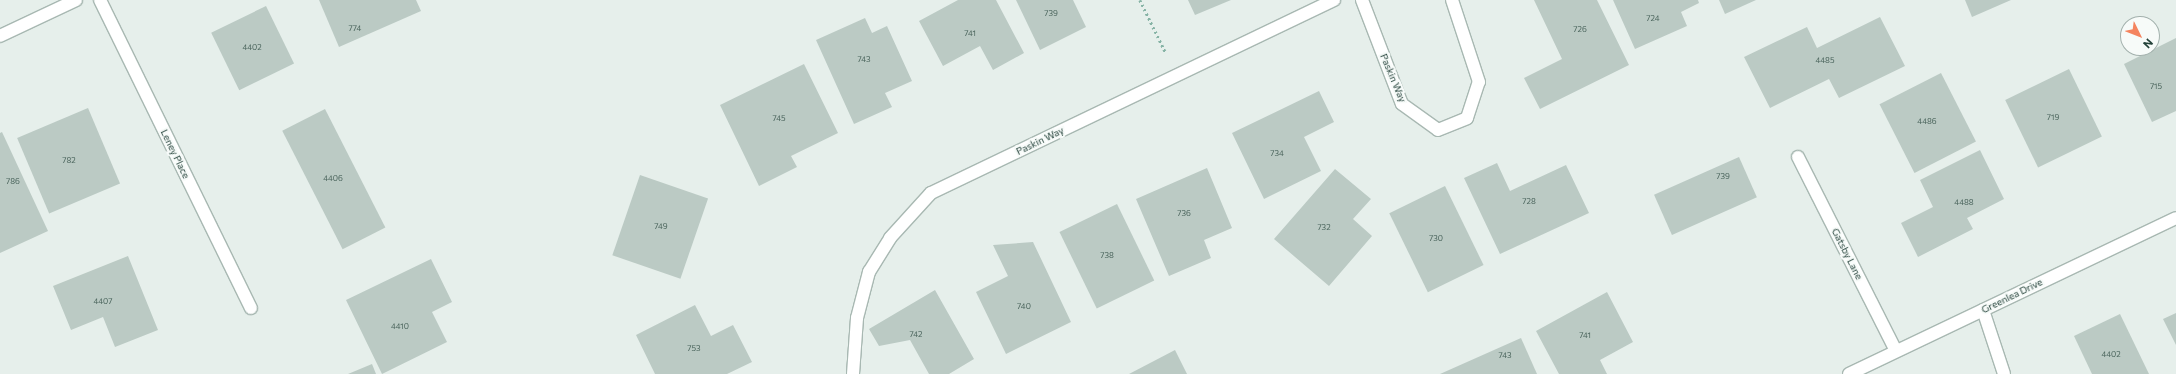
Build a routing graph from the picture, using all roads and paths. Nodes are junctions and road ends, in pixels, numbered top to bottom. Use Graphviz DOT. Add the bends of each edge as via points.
graph roads {
  1 [pos="76,0"];
  2 [pos="100,0"];
  3 [pos="1140,0"];
  4 [pos="1334,0"];
  5 [pos="1362,0"];
  6 [pos="1452,0"];
  7 [pos="0,36"];
  8 [pos="1176,75"];
  9 [pos="1798,156"];
  10 [pos="2176,218"];
  11 [pos="251,308"];
  12 [pos="1983,310"];
  13 [pos="1896,351"];
  14 [pos="853,374"];
  15 [pos="1849,374"];
  16 [pos="2004,374"];
  1 -- 7 [label="street"];
  2 -- 11 [label="street, Leney Place"];
  3 -- 8 [label="path"];
  4 -- 8 [label="street, Paskin Way"];
  5 -- 6 [label="street, Paskin Way" via="1402,104 1438,130 1468,118 1479,82"];
  8 -- 14 [label="street, Paskin Way" via="931,194 890,238 869,272 857,318"];
  9 -- 13 [label="street, Gatsby Lane"];
  10 -- 12 [label="street, Greenlea Drive"];
  12 -- 13 [label="street, Greenlea Drive"];
  12 -- 16 [label="street"];
  13 -- 15 [label="street, Greenlea Drive"];
}
